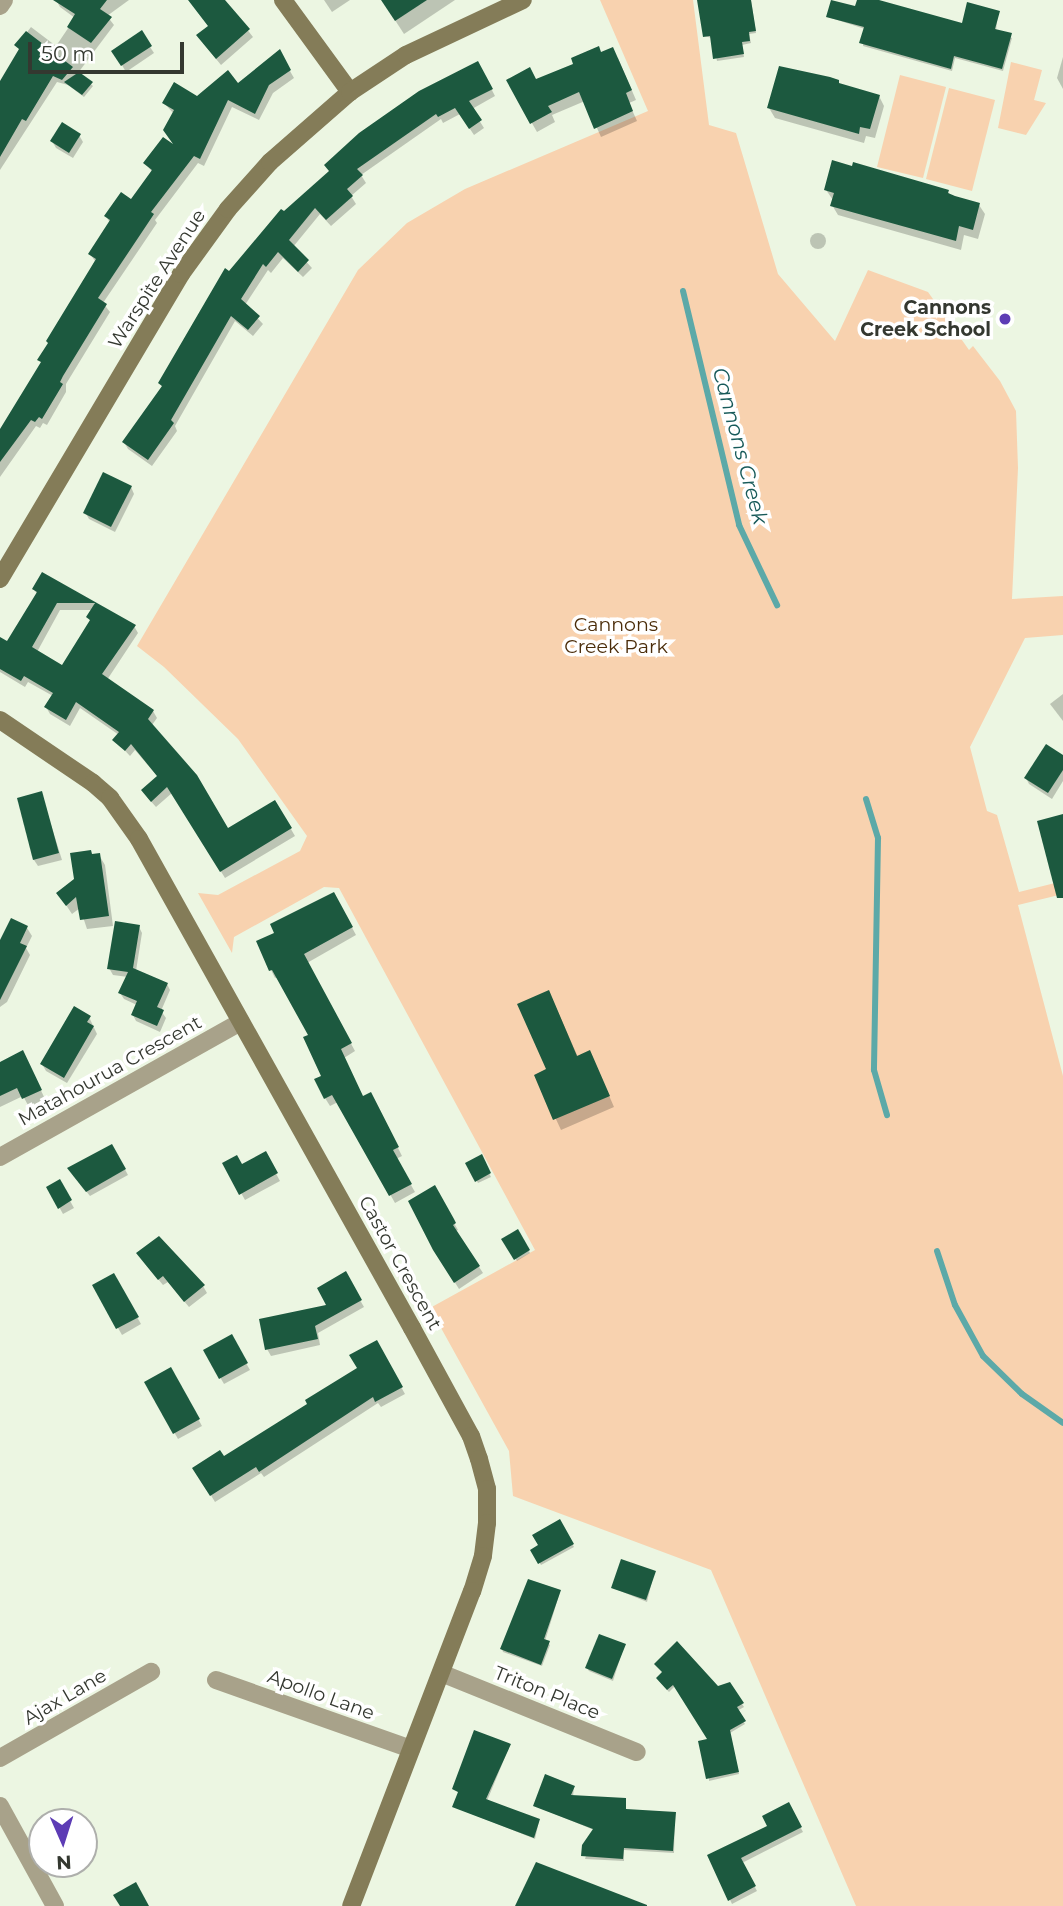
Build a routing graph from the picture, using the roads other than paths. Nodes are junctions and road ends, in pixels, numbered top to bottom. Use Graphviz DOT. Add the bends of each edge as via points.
graph roads {
  1 [pos="4,0"];
  2 [pos="283,0"];
  3 [pos="523,0"];
  4 [pos="0,6"];
  5 [pos="350,92"];
  6 [pos="0,579"];
  7 [pos="0,720"];
  8 [pos="241,1022"];
  9 [pos="0,1157"];
  10 [pos="151,1672"];
  11 [pos="441,1674"];
  12 [pos="216,1680"];
  13 [pos="411,1749"];
  14 [pos="637,1752"];
  15 [pos="0,1758"];
  16 [pos="0,1806"];
  17 [pos="55,1906"];
  18 [pos="351,1906"];
  1 -- 4 [label="street"];
  2 -- 5 [label="street"];
  3 -- 5 [label="street, Warspite Avenue" via="406,55"];
  5 -- 6 [label="street, Warspite Avenue" via="270,162 204,241"];
  7 -- 8 [label="street, Castor Crescent" via="75,768 110,798 139,839"];
  8 -- 9 [label="street, Matahourua Crescent"];
  8 -- 11 [label="street, Castor Crescent" via="447,1391 479,1459 486,1489 483,1556"];
  10 -- 15 [label="street, Ajax Lane"];
  11 -- 13 [label="street, Castor Crescent"];
  11 -- 14 [label="street, Triton Place"];
  12 -- 13 [label="street, Apollo Lane"];
  13 -- 18 [label="street, Castor Crescent"];
  16 -- 17 [label="street"];
}
